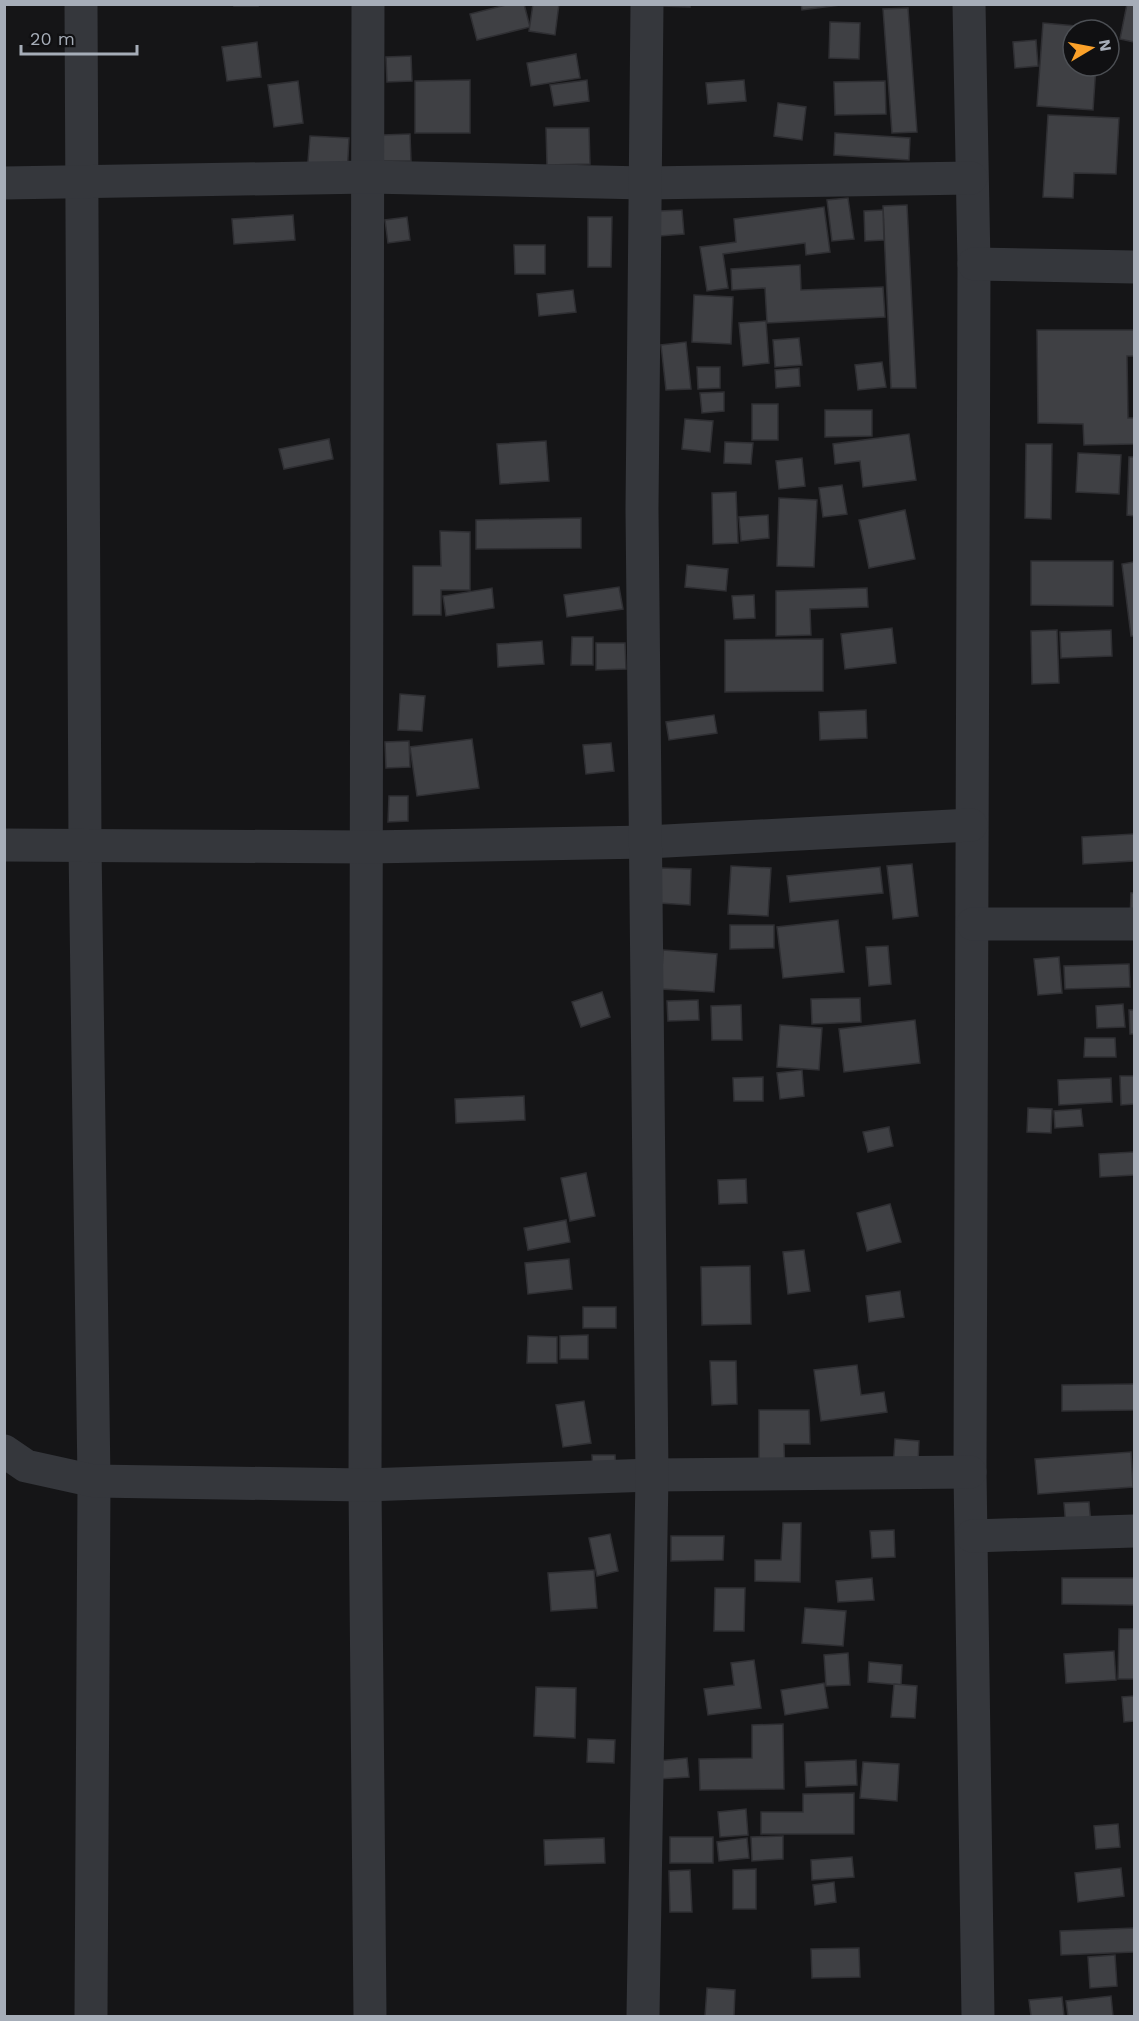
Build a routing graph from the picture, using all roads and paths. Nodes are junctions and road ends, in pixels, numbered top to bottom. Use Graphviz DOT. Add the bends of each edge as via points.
graph roads {
  1 [pos="81,4"];
  2 [pos="368,4"];
  3 [pos="647,4"];
  4 [pos="969,4"];
  5 [pos="369,177"];
  6 [pos="971,178"];
  7 [pos="80,182"];
  8 [pos="4,183"];
  9 [pos="645,183"];
  10 [pos="975,264"];
  11 [pos="1134,267"];
  12 [pos="971,825"];
  13 [pos="647,842"];
  14 [pos="4,845"];
  15 [pos="85,846"];
  16 [pos="368,847"];
  17 [pos="973,924"];
  18 [pos="1134,924"];
  19 [pos="4,1451"];
  20 [pos="970,1472"];
  21 [pos="652,1474"];
  22 [pos="94,1481"];
  23 [pos="365,1485"];
  24 [pos="1134,1531"];
  25 [pos="972,1536"];
  26 [pos="91,2016"];
  27 [pos="370,2016"];
  28 [pos="643,2016"];
  29 [pos="978,2016"];
  1 -- 7 [label="street"];
  2 -- 5 [label="street"];
  3 -- 9 [label="street"];
  4 -- 6 [label="street"];
  5 -- 7 [label="street"];
  5 -- 9 [label="street"];
  5 -- 16 [label="street"];
  6 -- 9 [label="street"];
  6 -- 10 [label="street"];
  7 -- 8 [label="street"];
  7 -- 15 [label="street"];
  9 -- 13 [label="street" via="642,509"];
  10 -- 11 [label="street"];
  10 -- 12 [label="street"];
  12 -- 13 [label="street"];
  12 -- 17 [label="street"];
  13 -- 16 [label="street"];
  13 -- 21 [label="street"];
  14 -- 15 [label="street"];
  15 -- 16 [label="street"];
  15 -- 22 [label="street"];
  16 -- 23 [label="street"];
  17 -- 18 [label="street"];
  17 -- 20 [label="street"];
  19 -- 22 [label="street" via="26,1466"];
  20 -- 21 [label="street"];
  20 -- 25 [label="street"];
  21 -- 23 [label="street"];
  21 -- 28 [label="street"];
  22 -- 23 [label="street"];
  22 -- 26 [label="street"];
  23 -- 27 [label="street"];
  24 -- 25 [label="street"];
  25 -- 29 [label="street"];
}
